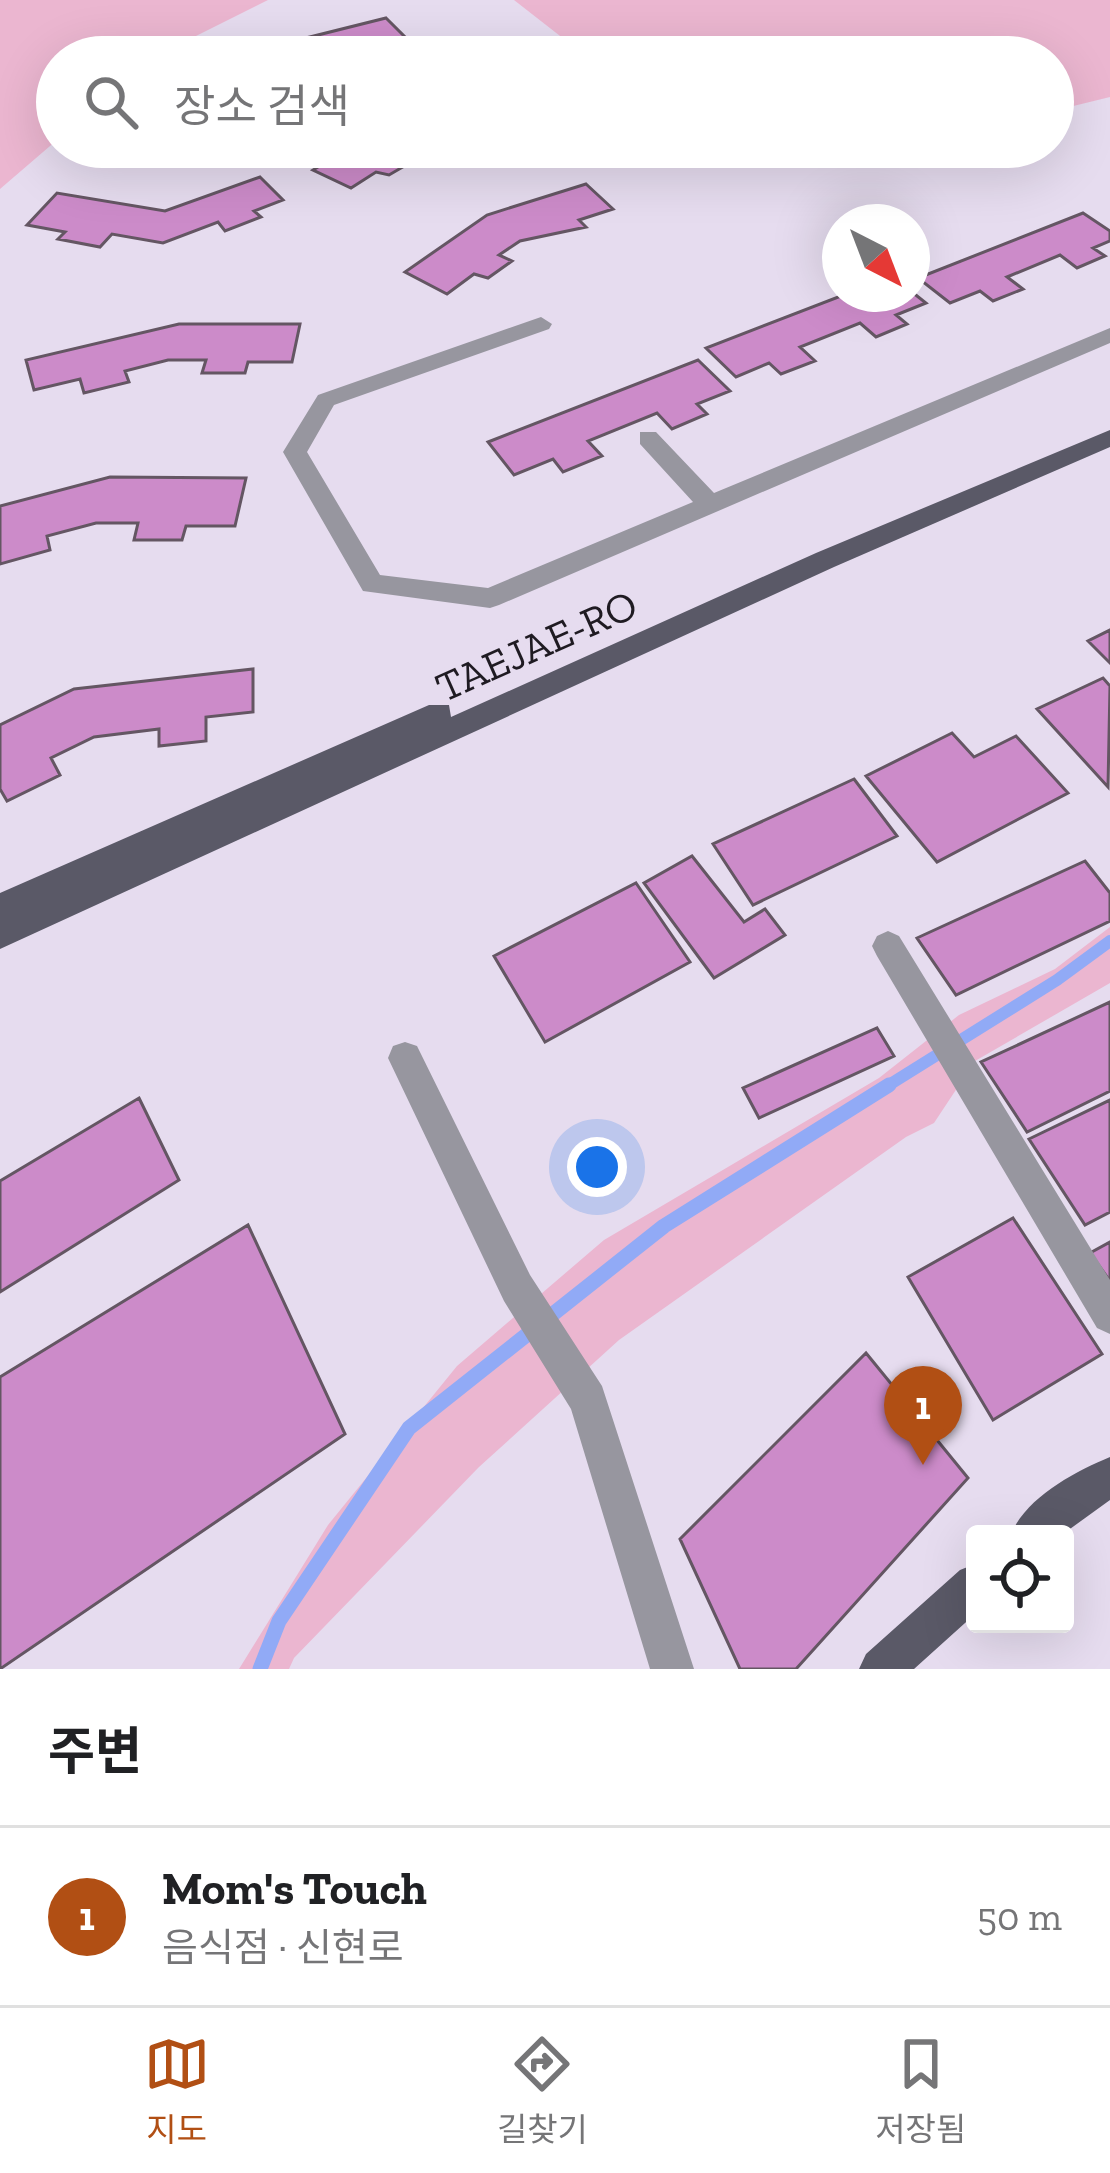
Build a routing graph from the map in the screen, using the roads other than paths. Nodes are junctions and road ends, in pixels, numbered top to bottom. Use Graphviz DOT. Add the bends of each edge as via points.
graph roads {
  1 [pos="541,324"];
  2 [pos="1110,335"];
  3 [pos="648,438"];
  4 [pos="1107,438"];
  5 [pos="710,505"];
  6 [pos="0,908"];
  7 [pos="0,935"];
  8 [pos="888,946"];
  9 [pos="405,1058"];
  10 [pos="1110,1315"];
  11 [pos="1110,1477"];
  12 [pos="1042,1525"];
  13 [pos="966,1593"];
  14 [pos="672,1669"];
  15 [pos="881,1669"];
  1 -- 5 [label="street" via="326,400 295,452 372,584 490,598"];
  2 -- 5 [label="street"];
  3 -- 5 [label="street"];
  4 -- 6 [label="main road, TAEJAE-RO" via="812,546"];
  4 -- 7 [label="main road, TAEJAE-RO"];
  8 -- 10 [label="street"];
  9 -- 14 [label="street" via="517,1288 588,1400"];
  11 -- 12 [label="main road"];
  13 -- 15 [label="main road"];
}
